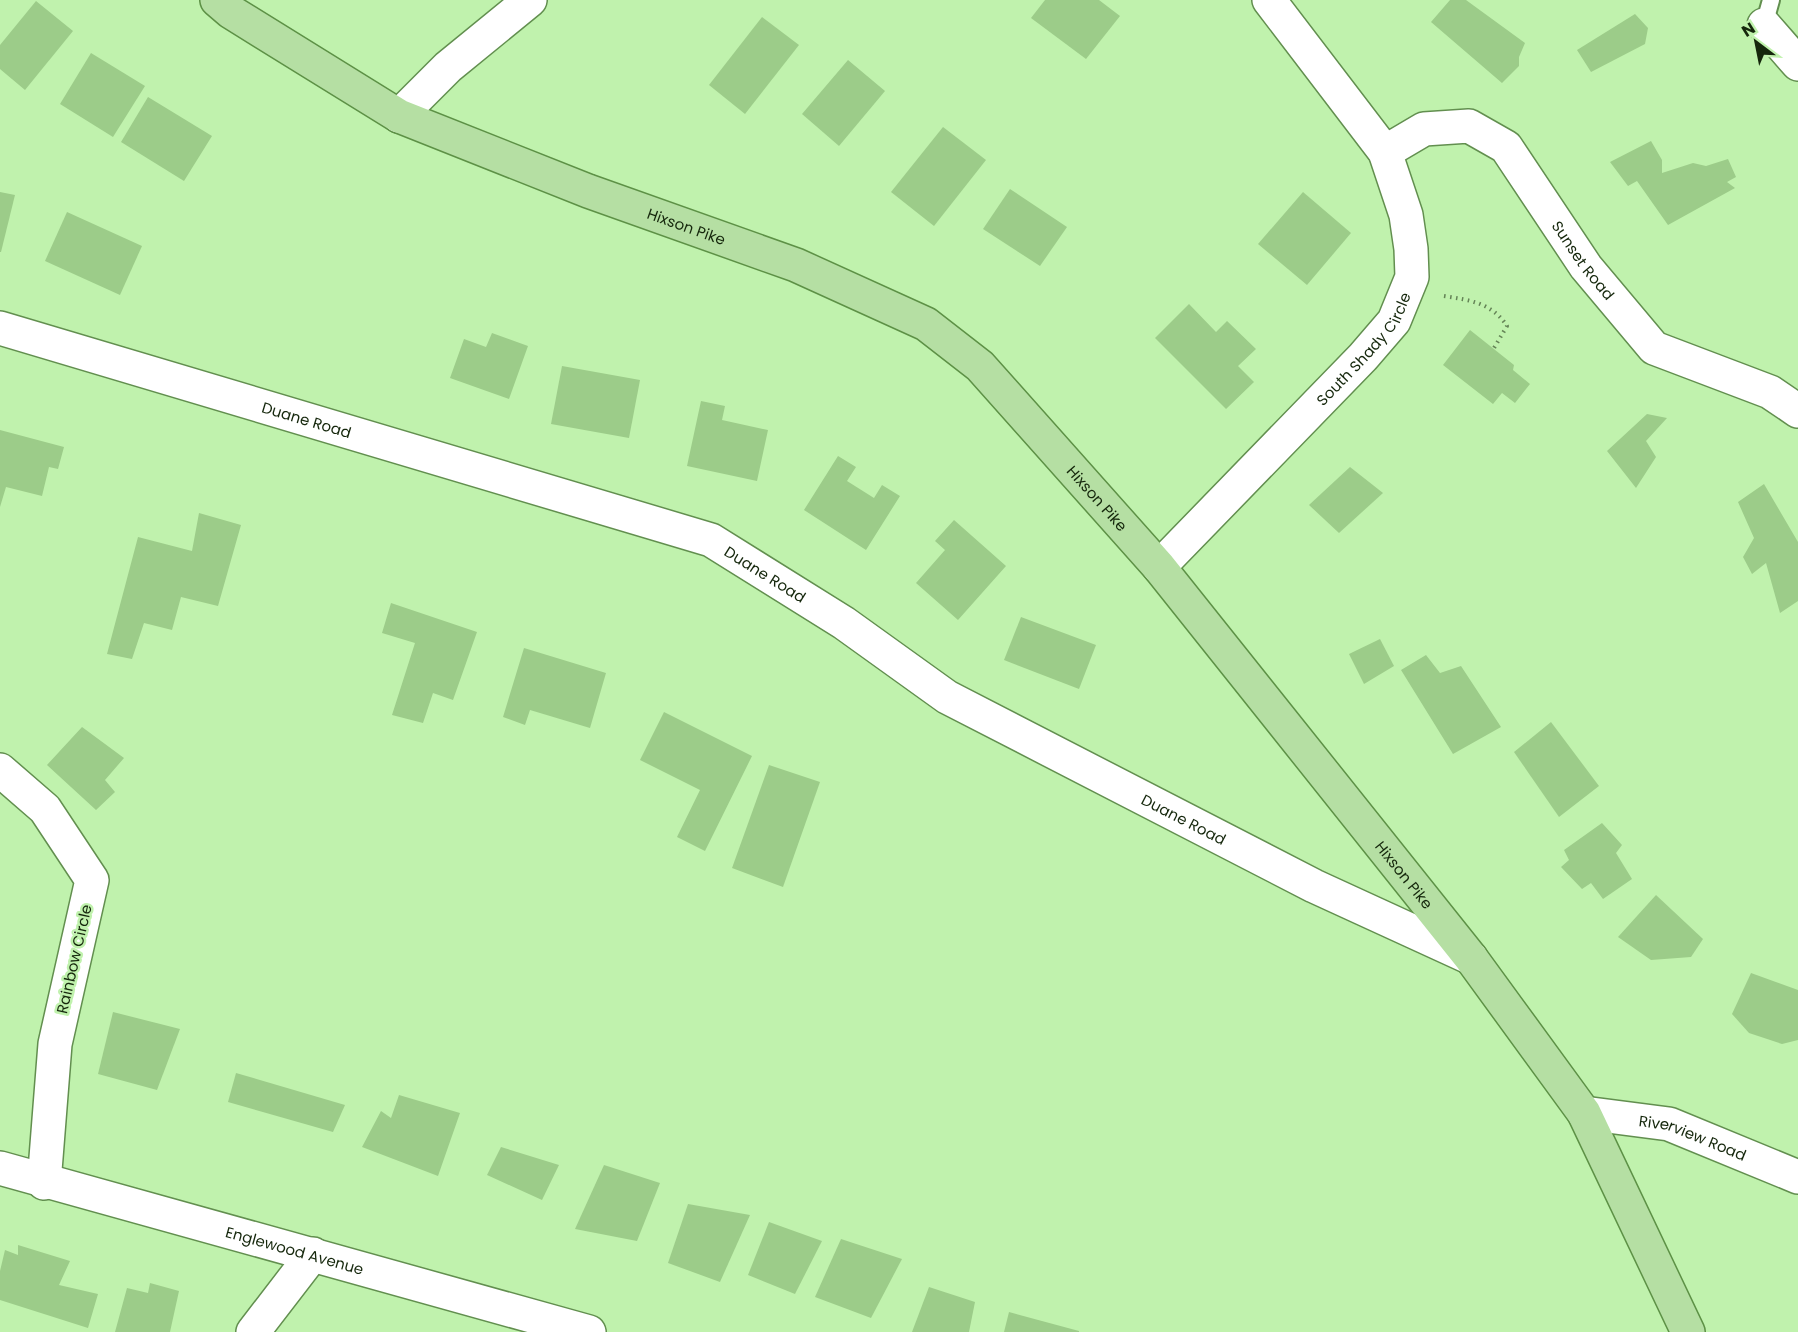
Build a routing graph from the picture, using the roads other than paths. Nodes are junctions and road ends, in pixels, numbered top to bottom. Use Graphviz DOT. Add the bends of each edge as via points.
graph roads {
  1 [pos="217,0"];
  2 [pos="530,0"];
  3 [pos="1269,0"];
  4 [pos="1767,13"];
  5 [pos="1798,64"];
  6 [pos="399,116"];
  7 [pos="1385,152"];
  8 [pos="0,328"];
  9 [pos="1798,411"];
  10 [pos="1159,567"];
  11 [pos="0,770"];
  12 [pos="1471,958"];
  13 [pos="1584,1113"];
  14 [pos="0,1168"];
  15 [pos="1798,1177"];
  16 [pos="44,1183"];
  17 [pos="314,1254"];
  18 [pos="253,1332"];
  19 [pos="590,1332"];
  20 [pos="1688,1332"];
  1 -- 6 [label="main road, Hixson Pike"];
  2 -- 6 [label="street" via="448,67"];
  3 -- 7 [label="street, South Shady Circle"];
  4 -- 5 [label="street"];
  6 -- 10 [label="main road, Hixson Pike" via="588,191 796,265 926,324 981,366"];
  7 -- 9 [label="street, Sunset Road" via="1424,129 1469,126 1506,147 1586,267 1654,348 1770,392"];
  7 -- 10 [label="street, South Shady Circle" via="1406,215 1411,249 1412,277 1394,321 1332,391"];
  8 -- 12 [label="street, Duane Road" via="711,540 844,622 947,697 1314,886"];
  10 -- 12 [label="main road, Hixson Pike"];
  11 -- 16 [label="street, Rainbow Circle" via="45,809 92,880 55,1044"];
  12 -- 13 [label="main road, Hixson Pike"];
  13 -- 15 [label="street, Riverview Road" via="1669,1124"];
  13 -- 20 [label="main road, Hixson Pike"];
  14 -- 16 [label="street, Englewood Avenue"];
  16 -- 17 [label="street, Englewood Avenue"];
  17 -- 18 [label="street"];
  17 -- 19 [label="street, Englewood Avenue"];
}
